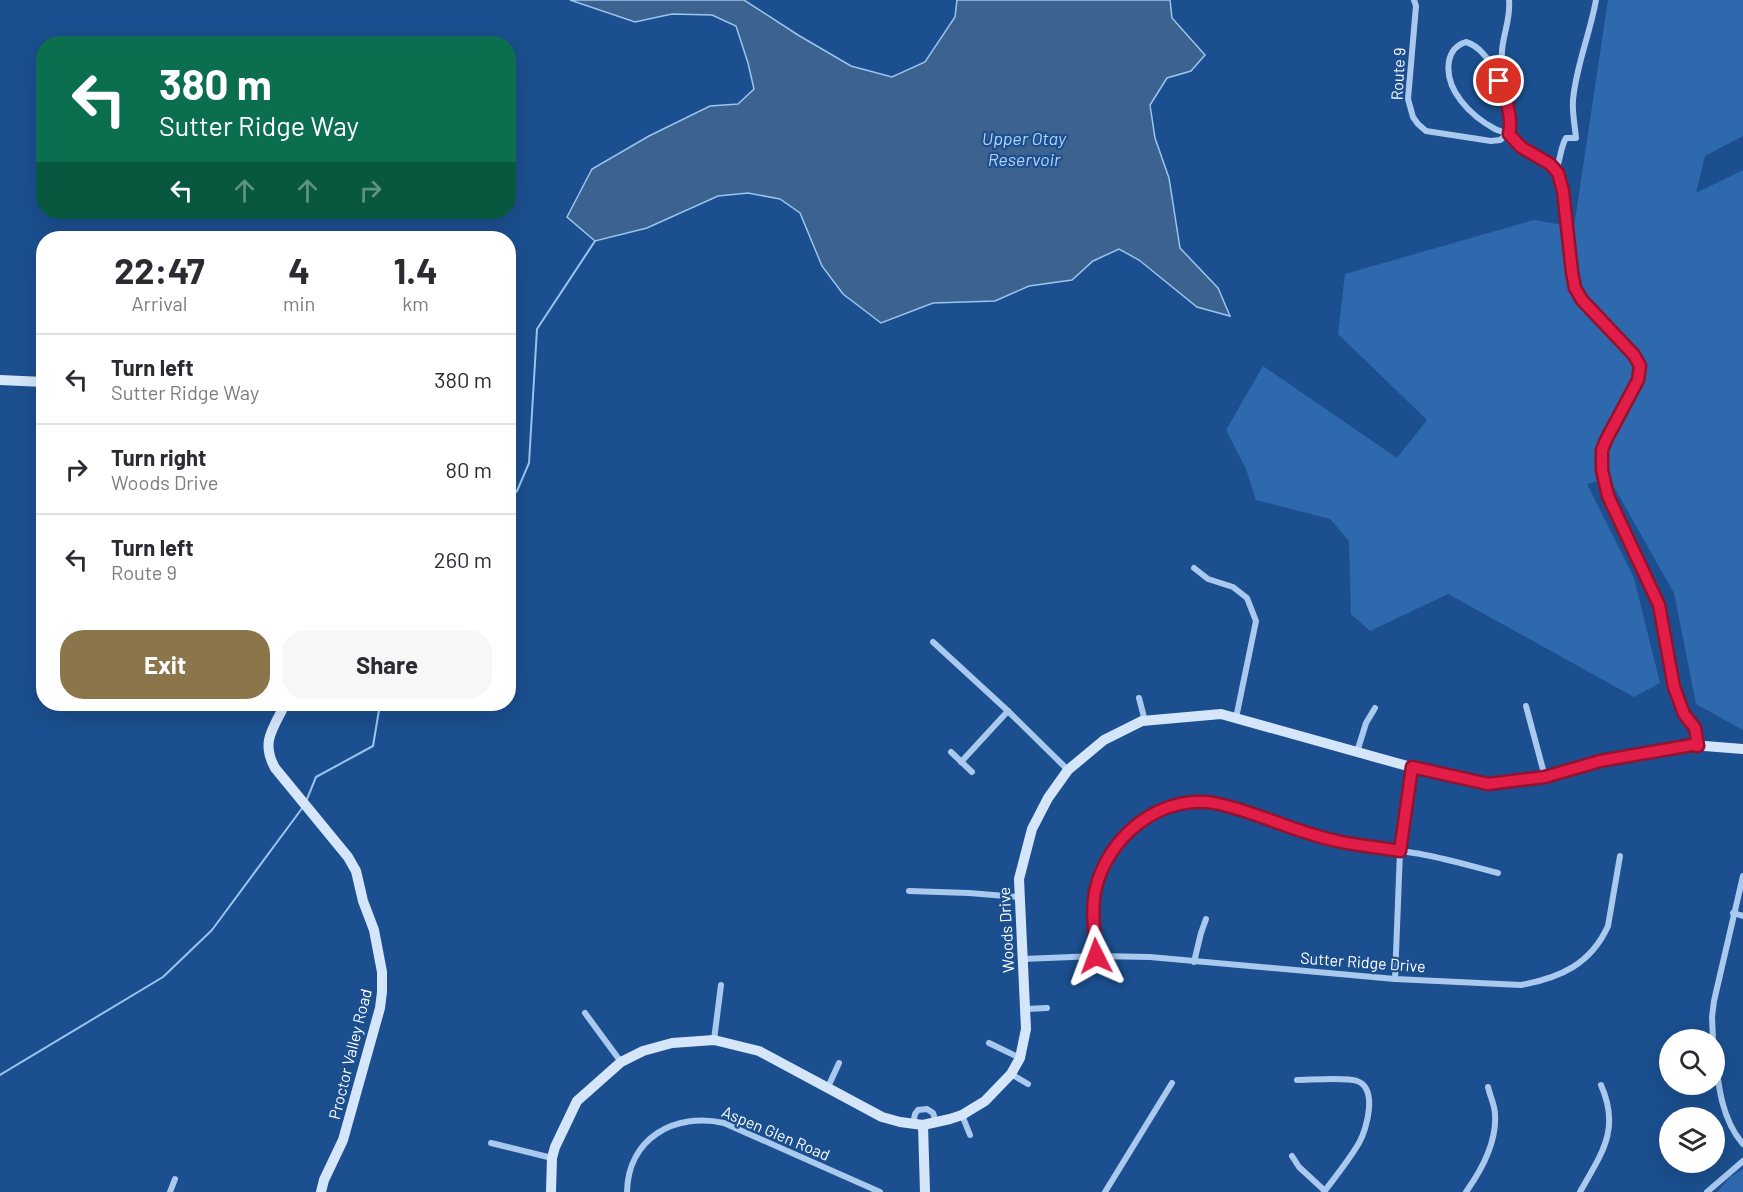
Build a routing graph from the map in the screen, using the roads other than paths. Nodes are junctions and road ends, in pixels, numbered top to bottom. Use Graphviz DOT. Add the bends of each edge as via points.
graph roads {
  1 [pos="1414,0"];
  2 [pos="1509,0"];
  3 [pos="1596,0"];
  4 [pos="1503,90"];
  5 [pos="1509,134"];
  6 [pos="1556,169"];
  7 [pos="0,380"];
  8 [pos="36,382"];
  9 [pos="1194,568"];
  10 [pos="933,642"];
  11 [pos="1139,698"];
  12 [pos="1526,706"];
  13 [pos="1375,708"];
  14 [pos="282,711"];
  15 [pos="1008,711"];
  16 [pos="1236,718"];
  17 [pos="1145,721"];
  18 [pos="1698,746"];
  19 [pos="1743,749"];
  20 [pos="951,752"];
  21 [pos="1358,752"];
  22 [pos="962,762"];
  23 [pos="1412,767"];
  24 [pos="1068,770"];
  25 [pos="972,772"];
  26 [pos="1545,777"];
  27 [pos="1400,851"];
  28 [pos="1620,856"];
  29 [pos="1498,873"];
  30 [pos="1743,876"];
  31 [pos="909,891"];
  32 [pos="1018,897"];
  33 [pos="1733,913"];
  34 [pos="1743,916"];
  35 [pos="1206,919"];
  36 [pos="1096,956"];
  37 [pos="1023,959"];
  38 [pos="1194,962"];
  39 [pos="1395,979"];
  40 [pos="721,985"];
  41 [pos="1047,1008"];
  42 [pos="1026,1009"];
  43 [pos="585,1013"];
  44 [pos="1713,1029"];
  45 [pos="714,1040"];
  46 [pos="989,1043"];
  47 [pos="1020,1058"];
  48 [pos="621,1062"];
  49 [pos="839,1063"];
  50 [pos="1011,1074"];
  51 [pos="1297,1080"];
  52 [pos="1172,1083"];
  53 [pos="1028,1084"];
  54 [pos="1601,1085"];
  55 [pos="1488,1087"];
  56 [pos="828,1088"];
  57 [pos="1722,1095"];
  58 [pos="962,1114"];
  59 [pos="936,1122"];
  60 [pos="918,1124"];
  61 [pos="970,1135"];
  62 [pos="491,1143"];
  63 [pos="1743,1144"];
  64 [pos="1292,1156"];
  65 [pos="552,1158"];
  66 [pos="1743,1161"];
  67 [pos="175,1179"];
  68 [pos="170,1192"];
  69 [pos="321,1192"];
  70 [pos="551,1192"];
  71 [pos="627,1192"];
  72 [pos="880,1192"];
  73 [pos="925,1192"];
  74 [pos="1105,1192"];
  75 [pos="1324,1192"];
  76 [pos="1466,1192"];
  77 [pos="1580,1192"];
  78 [pos="1707,1192"];
  1 -- 5 [label="street, Route 9" via="1408,99 1415,121 1426,131 1491,141"];
  2 -- 4 [label="street" via="1502,49"];
  3 -- 6 [label="street" via="1573,101 1576,138 1566,138 1562,144"];
  4 -- 5 [label="street" via="1511,126"];
  4 -- 5 [label="street" via="1479,48 1466,42 1453,49 1447,71 1453,89 1476,115"];
  5 -- 6 [label="street" via="1521,147"];
  6 -- 18 [label="street" via="1563,191 1575,288 1640,366 1638,380 1604,445 1603,479 1659,605 1674,687 1684,714 1695,728"];
  7 -- 8 [label="street"];
  9 -- 16 [label="street" via="1247,598 1256,621"];
  10 -- 15 [label="street"];
  11 -- 17 [label="street"];
  12 -- 26 [label="street"];
  13 -- 21 [label="street"];
  14 -- 69 [label="street, Proctor Valley Road" via="269,736 269,755 281,776 354,867 374,930 383,982 380,1008 343,1140"];
  15 -- 22 [label="street"];
  15 -- 24 [label="street"];
  16 -- 17 [label="street, Woods Drive" via="1221,714"];
  16 -- 21 [label="street, Woods Drive"];
  17 -- 24 [label="street, Woods Drive" via="1104,740"];
  18 -- 19 [label="street, Woods Drive"];
  18 -- 26 [label="street, Woods Drive" via="1600,761"];
  20 -- 22 [label="street"];
  21 -- 23 [label="street, Woods Drive"];
  22 -- 25 [label="street"];
  23 -- 26 [label="street, Woods Drive" via="1488,784"];
  23 -- 27 [label="street"];
  24 -- 32 [label="street, Woods Drive" via="1032,829"];
  27 -- 29 [label="street"];
  27 -- 36 [label="street" via="1336,841 1219,804 1188,803 1168,808 1130,830 1104,864 1094,904"];
  27 -- 39 [label="street"];
  28 -- 39 [label="street, Sutter Ridge Drive" via="1608,926 1593,949 1568,971 1521,985"];
  30 -- 33 [label="street"];
  31 -- 32 [label="street"];
  32 -- 37 [label="street, Woods Drive"];
  33 -- 34 [label="street"];
  33 -- 44 [label="street" via="1714,1001"];
  35 -- 38 [label="street"];
  36 -- 37 [label="street, Sutter Ridge Drive"];
  36 -- 38 [label="street, Sutter Ridge Drive"];
  37 -- 42 [label="street, Woods Drive"];
  38 -- 39 [label="street, Sutter Ridge Drive"];
  40 -- 45 [label="street"];
  41 -- 42 [label="street"];
  42 -- 47 [label="street, Woods Drive"];
  43 -- 48 [label="street"];
  45 -- 48 [label="street, Woods Drive" via="672,1043"];
  45 -- 56 [label="street, Woods Drive" via="759,1051"];
  46 -- 47 [label="street"];
  47 -- 50 [label="street, Woods Drive"];
  48 -- 65 [label="street, Woods Drive" via="577,1101"];
  49 -- 56 [label="street"];
  50 -- 53 [label="street"];
  50 -- 58 [label="street, Woods Drive" via="985,1101"];
  51 -- 75 [label="street" via="1356,1080 1365,1086 1369,1096 1360,1141"];
  52 -- 74 [label="street"];
  54 -- 77 [label="street" via="1609,1107 1608,1134"];
  55 -- 76 [label="street" via="1495,1114 1492,1136 1484,1162"];
  56 -- 60 [label="street, Woods Drive" via="882,1117"];
  57 -- 63 [label="street" via="1731,1126"];
  58 -- 59 [label="street, Woods Drive"];
  58 -- 61 [label="street"];
  59 -- 60 [label="street, Woods Drive"];
  59 -- 60 [label="street" via="927,1109 915,1114"];
  60 -- 73 [label="street"];
  62 -- 65 [label="street"];
  64 -- 75 [label="street"];
  65 -- 70 [label="street, Woods Drive"];
  66 -- 78 [label="street"];
  67 -- 68 [label="street"];
  71 -- 72 [label="street, Aspen Glen Road" via="632,1165 645,1144 672,1125 698,1119 724,1123"];
}
